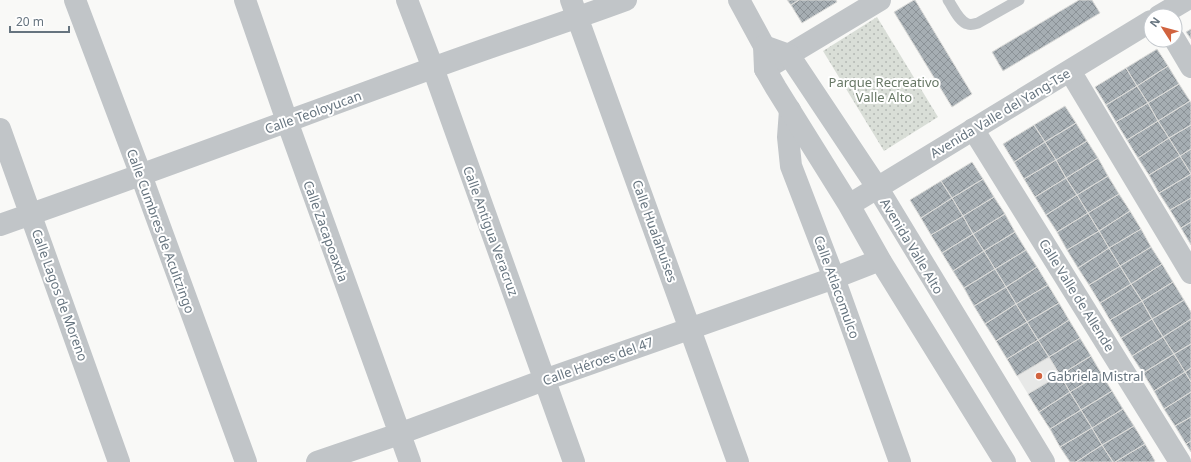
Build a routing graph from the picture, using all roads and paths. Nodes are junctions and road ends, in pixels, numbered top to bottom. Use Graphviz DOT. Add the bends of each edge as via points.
graph roads {
  1 [pos="75,0"];
  2 [pos="245,0"];
  3 [pos="407,0"];
  4 [pos="626,0"];
  5 [pos="739,0"];
  6 [pos="880,0"];
  7 [pos="948,0"];
  8 [pos="1019,0"];
  9 [pos="1186,0"];
  10 [pos="1173,8"];
  11 [pos="574,9"];
  12 [pos="1143,26"];
  13 [pos="764,46"];
  14 [pos="1180,48"];
  15 [pos="789,55"];
  16 [pos="1191,67"];
  17 [pos="433,68"];
  18 [pos="766,69"];
  19 [pos="1070,70"];
  20 [pos="790,110"];
  21 [pos="287,121"];
  22 [pos="0,129"];
  23 [pos="973,129"];
  24 [pos="141,175"];
  25 [pos="877,187"];
  26 [pos="849,204"];
  27 [pos="31,214"];
  28 [pos="0,225"];
  29 [pos="880,260"];
  30 [pos="1191,273"];
  31 [pos="834,278"];
  32 [pos="690,328"];
  33 [pos="544,380"];
  34 [pos="399,434"];
  35 [pos="120,462"];
  36 [pos="246,462"];
  37 [pos="317,462"];
  38 [pos="410,462"];
  39 [pos="574,462"];
  40 [pos="738,462"];
  41 [pos="900,462"];
  42 [pos="1005,462"];
  43 [pos="1044,462"];
  44 [pos="1180,462"];
  1 -- 24 [label="street, Calle Cumbres de Acultzingo"];
  2 -- 21 [label="street, Calle Zacapoaxtla"];
  3 -- 17 [label="street, Calle Antigua Veracruz"];
  4 -- 11 [label="street, Calle Teoloyucan"];
  5 -- 13 [label="street"];
  6 -- 15 [label="street"];
  7 -- 8 [label="lane" via="960,18 968,24 978,24"];
  9 -- 10 [label="street"];
  11 -- 17 [label="street, Calle Teoloyucan"];
  11 -- 32 [label="street, Calle Hualahuises"];
  12 -- 19 [label="street, Avenida Valle del Yang-Tse"];
  13 -- 15 [label="street"];
  13 -- 18 [label="street"];
  14 -- 16 [label="street"];
  15 -- 18 [label="street"];
  15 -- 25 [label="street, Avenida Valle Alto"];
  17 -- 21 [label="street, Calle Teoloyucan"];
  17 -- 33 [label="street, Calle Antigua Veracruz"];
  18 -- 20 [label="street"];
  19 -- 23 [label="street, Avenida Valle del Yang-Tse"];
  19 -- 30 [label="street"];
  20 -- 26 [label="street"];
  20 -- 31 [label="street, Calle Atlacomulco" via="788,137 791,166"];
  21 -- 24 [label="street, Calle Teoloyucan"];
  21 -- 34 [label="street, Calle Zacapoaxtla"];
  22 -- 27 [label="street, Calle Lagos de Moreno"];
  23 -- 25 [label="street, Avenida Valle del Yang-Tse"];
  23 -- 44 [label="street, Calle Valle de Allende"];
  24 -- 27 [label="street, Calle Teoloyucan"];
  24 -- 36 [label="street, Calle Cumbres de Acultzingo"];
  25 -- 26 [label="street, Avenida Valle del Yang-Tse"];
  25 -- 43 [label="street, Avenida Valle Alto"];
  26 -- 29 [label="street"];
  27 -- 28 [label="street, Calle Teoloyucan"];
  27 -- 35 [label="street, Calle Lagos de Moreno"];
  29 -- 31 [label="street, Calle Héroes del 47"];
  29 -- 42 [label="street"];
  31 -- 32 [label="street, Calle Héroes del 47"];
  31 -- 41 [label="street, Calle Atlacomulco"];
  32 -- 33 [label="street, Calle Héroes del 47"];
  32 -- 40 [label="street, Calle Hualahuises"];
  33 -- 34 [label="street, Calle Héroes del 47"];
  33 -- 39 [label="street, Calle Antigua Veracruz"];
  34 -- 37 [label="street, Calle Héroes del 47"];
  34 -- 38 [label="street, Calle Zacapoaxtla"];
}
